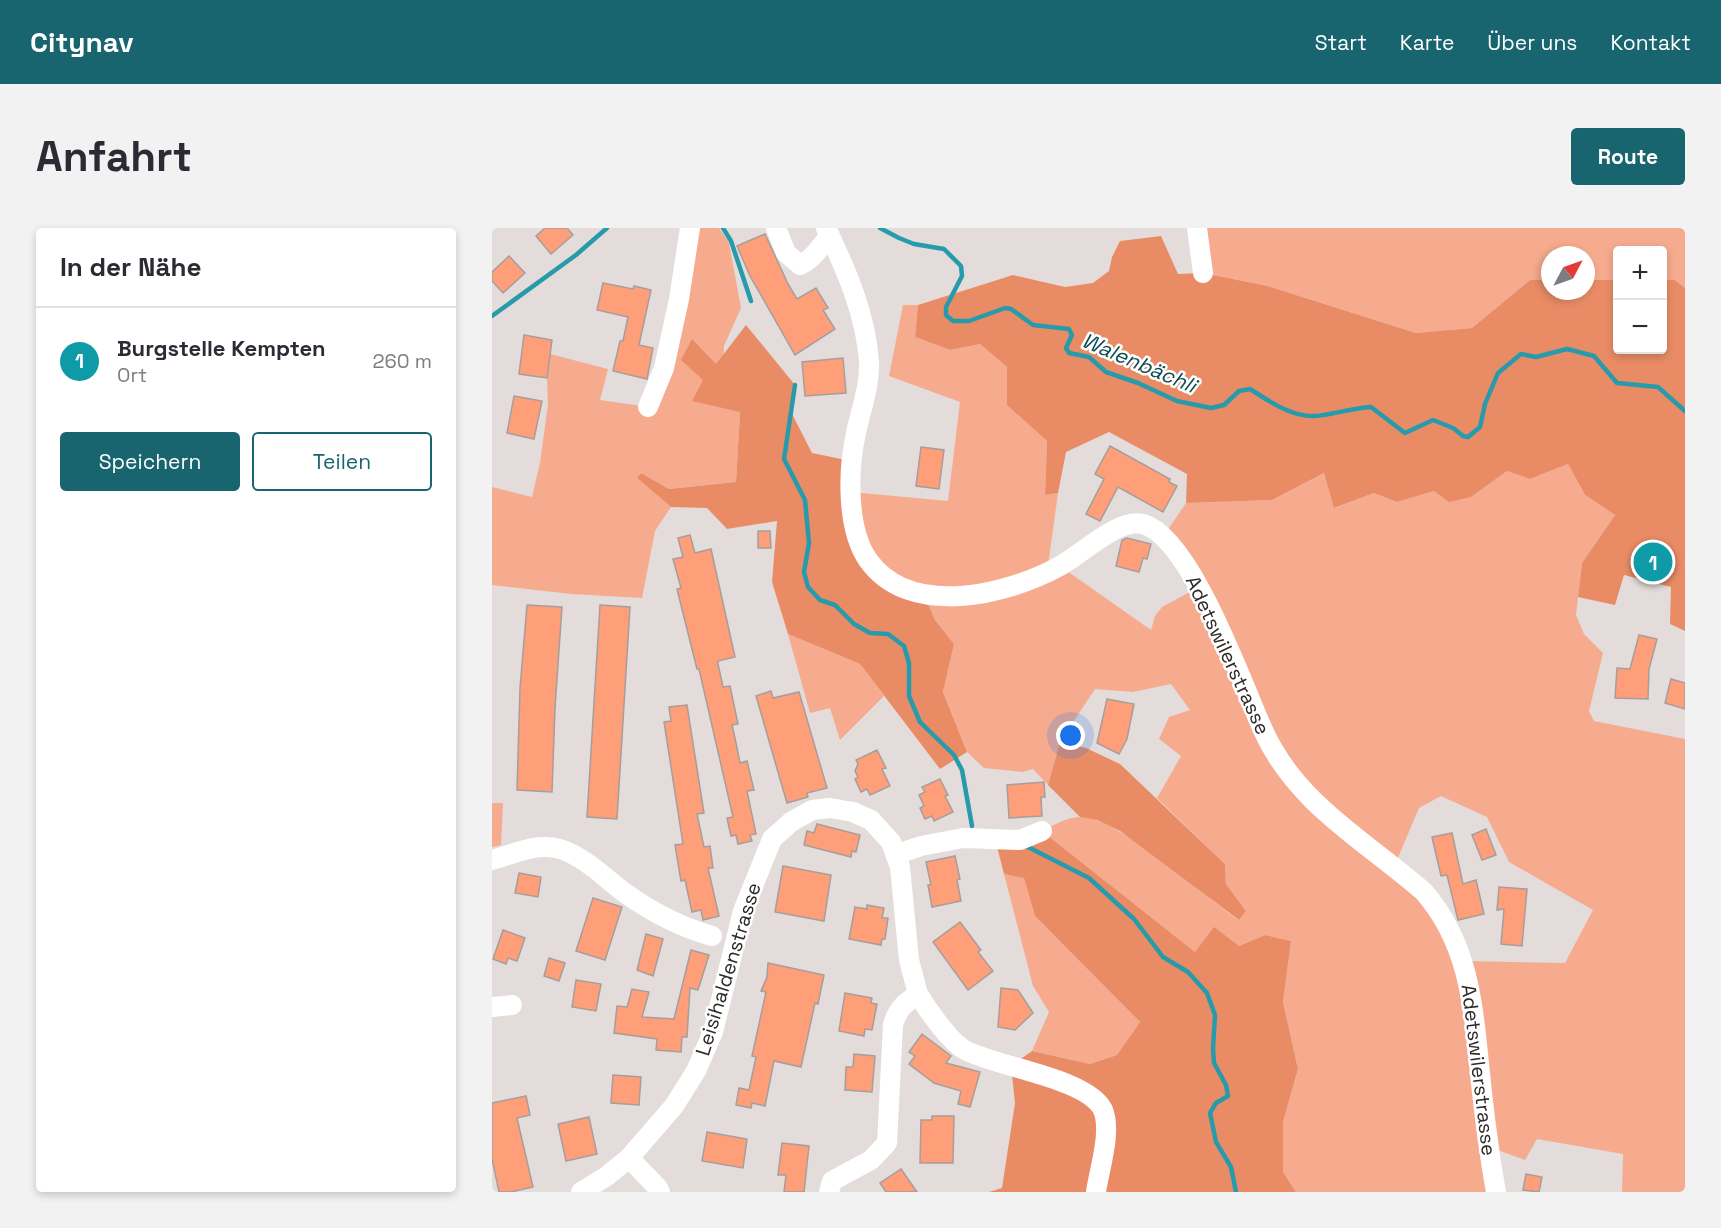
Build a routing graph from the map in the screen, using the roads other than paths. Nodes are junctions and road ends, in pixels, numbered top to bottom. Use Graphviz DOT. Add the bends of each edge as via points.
graph roads {
  1 [pos="690,228"];
  2 [pos="776,228"];
  3 [pos="1197,228"];
  4 [pos="828,232"];
  5 [pos="1203,273"];
  6 [pos="648,407"];
  7 [pos="1042,831"];
  8 [pos="897,854"];
  9 [pos="492,860"];
  10 [pos="712,936"];
  11 [pos="918,994"];
  12 [pos="512,1005"];
  13 [pos="492,1007"];
  14 [pos="629,1158"];
  15 [pos="581,1192"];
  16 [pos="660,1192"];
  17 [pos="830,1192"];
  18 [pos="1096,1192"];
  19 [pos="1496,1192"];
  1 -- 6 [label="street" via="664,368"];
  2 -- 4 [label="street" via="786,253 800,265 811,260"];
  3 -- 5 [label="street"];
  4 -- 19 [label="street, Adetswilerstrasse" via="855,296 867,347 868,385 851,461 851,492 856,532 868,560 888,579 910,591 937,596 971,594 1007,588 1047,573 1122,525 1144,524 1163,537 1199,586 1264,734 1285,767 1331,819 1424,892 1453,934 1464,961 1472,1003"];
  7 -- 8 [label="street" via="1020,840 963,838"];
  8 -- 11 [label="street, Leisihaldenstrasse" via="909,960"];
  8 -- 14 [label="street, Leisihaldenstrasse" via="885,833 871,820 830,808 812,810 772,839 743,911 713,1032 696,1071 674,1106"];
  9 -- 10 [label="street" via="538,847 559,848 653,912"];
  11 -- 17 [label="street" via="898,1010 893,1025 887,1143 871,1160 832,1181"];
  11 -- 18 [label="street, Leisihaldenstrasse" via="931,1015 964,1050 1088,1094 1102,1110 1106,1134"];
  12 -- 13 [label="street"];
  14 -- 15 [label="street, Leisihaldenstrasse"];
  14 -- 16 [label="street"];
}
